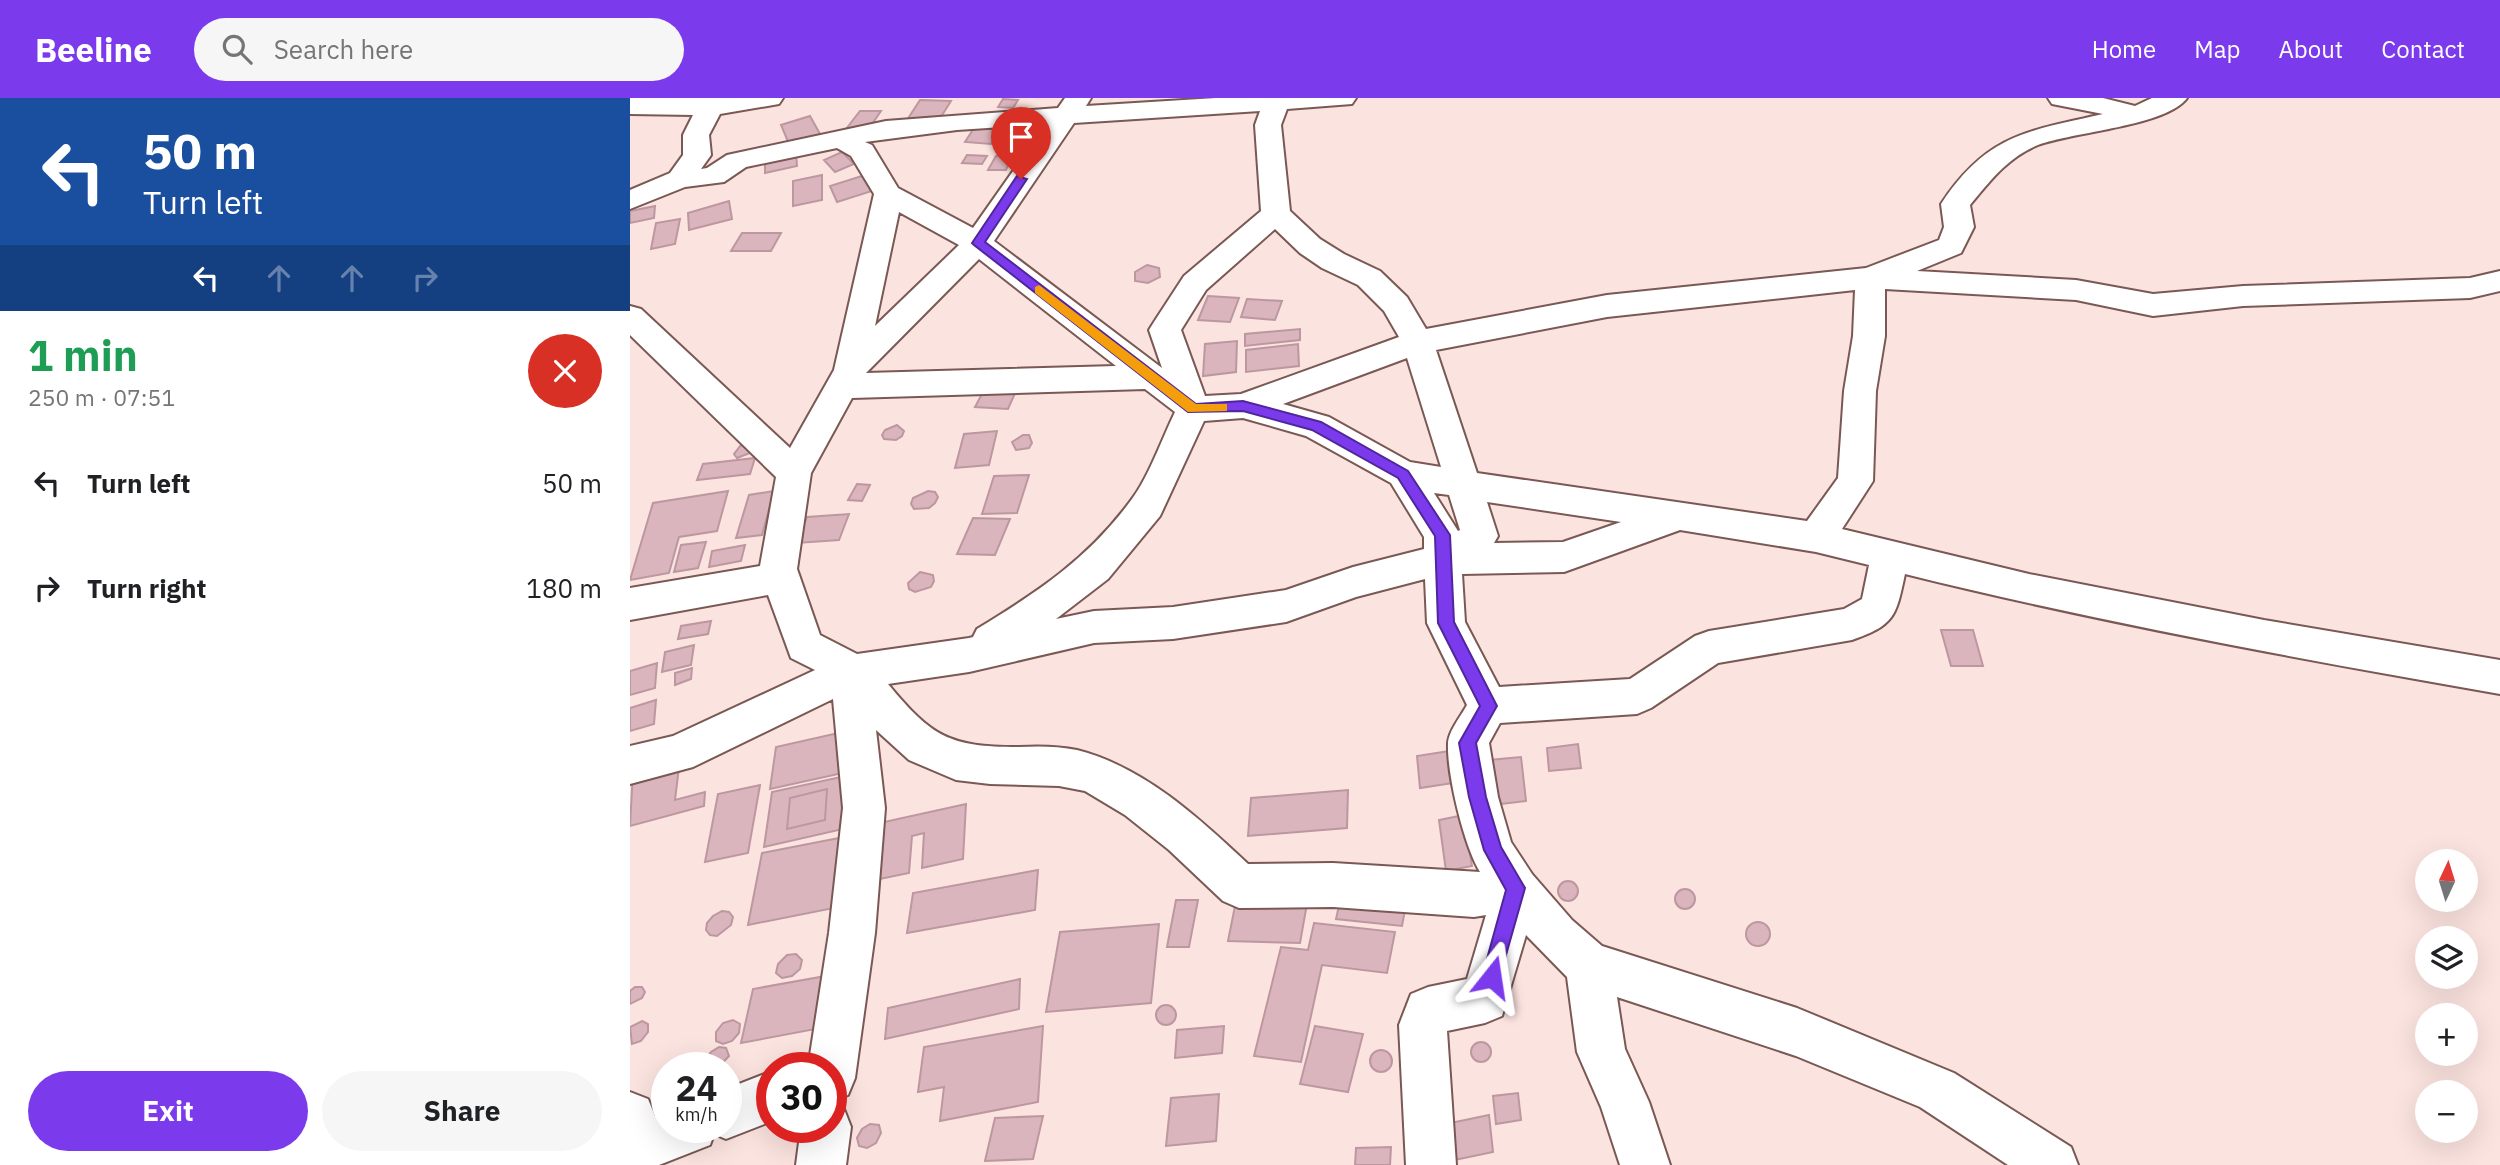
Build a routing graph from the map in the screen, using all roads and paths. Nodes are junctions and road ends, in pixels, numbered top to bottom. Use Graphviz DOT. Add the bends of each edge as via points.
graph roads {
  1 [pos="770,98"];
  2 [pos="1343,98"];
  3 [pos="2061,98"];
  4 [pos="2174,98"];
  5 [pos="1277,101"];
  6 [pos="630,106"];
  7 [pos="1071,106"];
  8 [pos="710,108"];
  9 [pos="2141,113"];
  10 [pos="842,139"];
  11 [pos="680,179"];
  12 [pos="888,194"];
  13 [pos="630,200"];
  14 [pos="1276,214"];
  15 [pos="978,243"];
  16 [pos="1870,278"];
  17 [pos="2500,281"];
  18 [pos="630,317"];
  19 [pos="1418,342"];
  20 [pos="1152,377"];
  21 [pos="845,378"];
  22 [pos="1243,406"];
  23 [pos="1193,409"];
  24 [pos="794,473"];
  25 [pos="1403,474"];
  26 [pos="1462,485"];
  27 [pos="1679,516"];
  28 [pos="1816,537"];
  29 [pos="1890,555"];
  30 [pos="1444,559"];
  31 [pos="781,578"];
  32 [pos="630,604"];
  33 [pos="969,655"];
  34 [pos="850,672"];
  35 [pos="2500,677"];
  36 [pos="1489,706"];
  37 [pos="630,765"];
  38 [pos="1516,888"];
  39 [pos="1589,965"];
  40 [pos="833,1052"];
  41 [pos="651,1135"];
  42 [pos="632,1139"];
  43 [pos="824,1143"];
  44 [pos="821,1165"];
  45 [pos="1431,1165"];
  46 [pos="1645,1165"];
  47 [pos="2053,1165"];
  1 -- 8 [label="street"];
  2 -- 5 [label="street"];
  3 -- 9 [label="street"];
  4 -- 9 [label="street"];
  5 -- 7 [label="street"];
  5 -- 14 [label="street" via="1268,125"];
  6 -- 8 [label="street"];
  7 -- 10 [label="street" via="886,129"];
  7 -- 15 [label="street"];
  8 -- 11 [label="street" via="696,135 696,155"];
  9 -- 16 [label="street" via="2029,139 1995,158 1955,204 1959,227 1951,246"];
  10 -- 11 [label="street" via="737,161 714,176"];
  10 -- 12 [label="street" via="862,151"];
  11 -- 13 [label="street"];
  12 -- 15 [label="street"];
  12 -- 21 [label="street"];
  14 -- 19 [label="street" via="1310,246 1369,278 1396,304"];
  14 -- 23 [label="street" via="1195,283 1166,330"];
  15 -- 20 [label="street"];
  15 -- 21 [label="street"];
  16 -- 17 [label="street" via="2076,290 2153,305 2243,296 2470,288"];
  16 -- 19 [label="street" via="1607,306"];
  16 -- 28 [label="street" via="1855,481"];
  18 -- 24 [label="street"];
  19 -- 22 [label="street"];
  19 -- 26 [label="street"];
  20 -- 21 [label="street"];
  20 -- 23 [label="street"];
  21 -- 24 [label="street"];
  22 -- 23 [label="street"];
  22 -- 25 [label="street" via="1317,425"];
  23 -- 33 [label="street" via="1147,506 1095,568 1055,600"];
  24 -- 31 [label="street" via="778,569"];
  25 -- 26 [label="street"];
  25 -- 30 [label="street" via="1442,535"];
  26 -- 27 [label="street"];
  26 -- 30 [label="street" via="1480,536"];
  27 -- 28 [label="street"];
  27 -- 30 [label="street" via="1564,557"];
  28 -- 29 [label="street"];
  29 -- 35 [label="street" via="2029,589 2277,639"];
  29 -- 36 [label="street" via="1879,608 1852,624 1709,648 1637,696"];
  30 -- 33 [label="street" via="1353,582 1286,606 1173,623 1094,627"];
  30 -- 36 [label="street" via="1446,623"];
  31 -- 32 [label="street"];
  31 -- 34 [label="street" via="805,646"];
  33 -- 34 [label="street"];
  34 -- 37 [label="street" via="678,754"];
  34 -- 38 [label="street" via="900,730 940,755 993,768 1078,769 1124,790 1195,844 1239,886 1333,885 1474,895"];
  34 -- 40 [label="street" via="864,808 852,933"];
  36 -- 38 [label="street" via="1468,743 1477,797 1493,850"];
  38 -- 39 [label="street" via="1556,936"];
  38 -- 45 [label="street" via="1485,999 1428,1011 1423,1026"];
  39 -- 46 [label="street" via="1601,1052 1625,1102"];
  39 -- 47 [label="street" via="1797,1032 1937,1090"];
  41 -- 42 [label="street"];
  43 -- 44 [label="street"];
}
